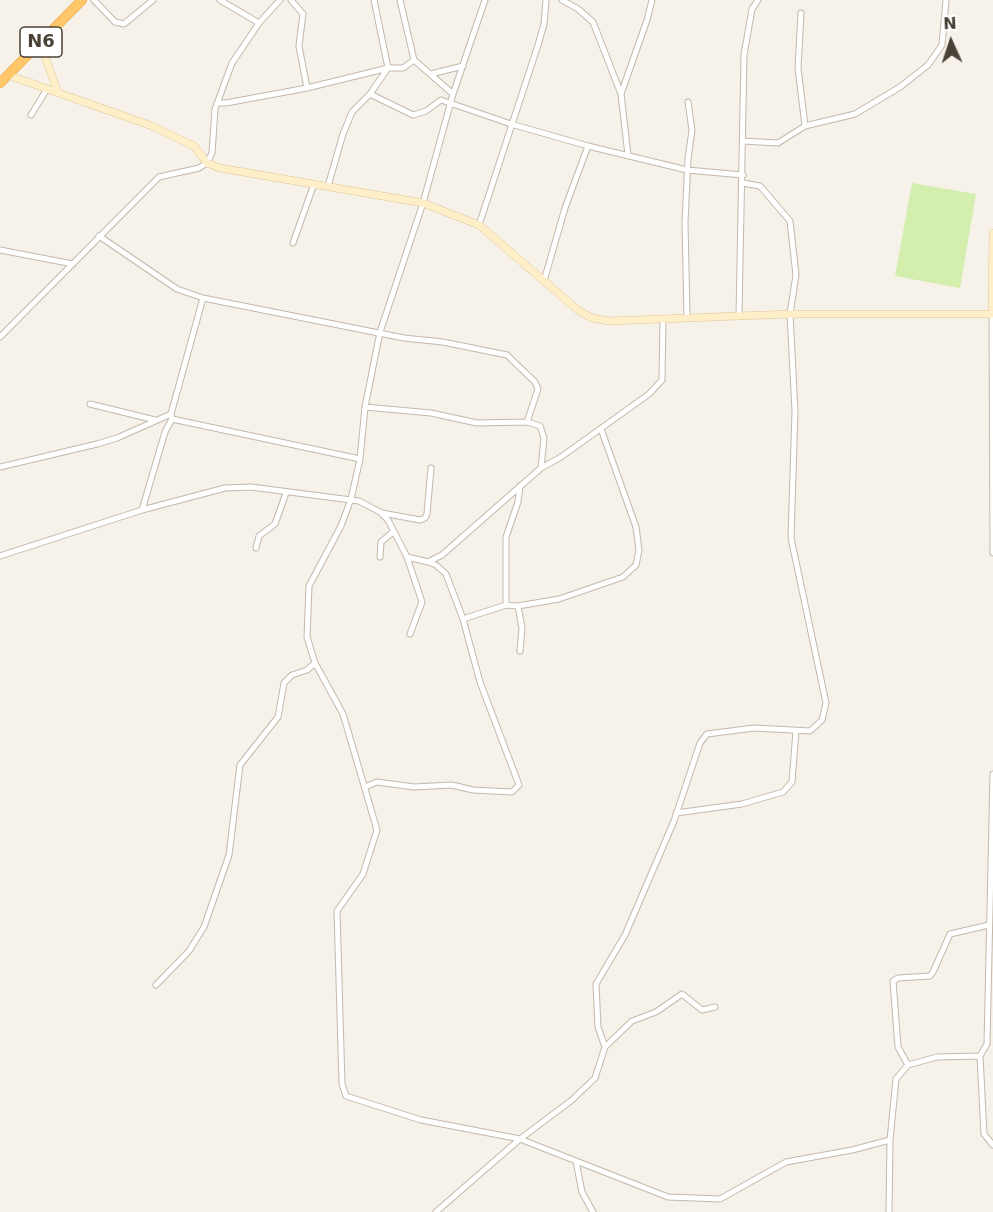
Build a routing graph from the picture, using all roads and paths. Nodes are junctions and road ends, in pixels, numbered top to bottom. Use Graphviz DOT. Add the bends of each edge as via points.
graph roads {
  1 [pos="82,0"];
  2 [pos="94,0"];
  3 [pos="153,0"];
  4 [pos="220,0"];
  5 [pos="280,0"];
  6 [pos="291,0"];
  7 [pos="374,0"];
  8 [pos="400,0"];
  9 [pos="485,0"];
  10 [pos="546,0"];
  11 [pos="561,0"];
  12 [pos="652,0"];
  13 [pos="758,0"];
  14 [pos="946,0"];
  15 [pos="801,13"];
  16 [pos="259,23"];
  17 [pos="40,43"];
  18 [pos="414,60"];
  19 [pos="463,66"];
  20 [pos="388,68"];
  21 [pos="8,75"];
  22 [pos="431,75"];
  23 [pos="0,83"];
  24 [pos="307,88"];
  25 [pos="47,89"];
  26 [pos="58,93"];
  27 [pos="370,94"];
  28 [pos="453,94"];
  29 [pos="621,94"];
  30 [pos="688,102"];
  31 [pos="217,103"];
  32 [pos="452,103"];
  33 [pos="31,115"];
  34 [pos="511,124"];
  35 [pos="805,126"];
  36 [pos="743,141"];
  37 [pos="588,146"];
  38 [pos="628,155"];
  39 [pos="207,163"];
  40 [pos="687,170"];
  41 [pos="743,175"];
  42 [pos="743,183"];
  43 [pos="314,184"];
  44 [pos="328,186"];
  45 [pos="423,202"];
  46 [pos="479,225"];
  47 [pos="993,233"];
  48 [pos="99,236"];
  49 [pos="293,243"];
  50 [pos="0,250"];
  51 [pos="993,262"];
  52 [pos="73,264"];
  53 [pos="544,281"];
  54 [pos="203,298"];
  55 [pos="790,314"];
  56 [pos="992,314"];
  57 [pos="739,315"];
  58 [pos="687,317"];
  59 [pos="663,319"];
  60 [pos="380,332"];
  61 [pos="0,337"];
  62 [pos="90,404"];
  63 [pos="365,407"];
  64 [pos="171,417"];
  65 [pos="157,420"];
  66 [pos="527,422"];
  67 [pos="601,429"];
  68 [pos="360,459"];
  69 [pos="0,467"];
  70 [pos="431,468"];
  71 [pos="541,468"];
  72 [pos="520,486"];
  73 [pos="286,493"];
  74 [pos="351,499"];
  75 [pos="142,510"];
  76 [pos="380,512"];
  77 [pos="393,532"];
  78 [pos="256,548"];
  79 [pos="993,553"];
  80 [pos="0,556"];
  81 [pos="380,557"];
  82 [pos="407,557"];
  83 [pos="428,562"];
  84 [pos="506,605"];
  85 [pos="518,606"];
  86 [pos="463,619"];
  87 [pos="410,634"];
  88 [pos="520,651"];
  89 [pos="315,663"];
  90 [pos="796,731"];
  91 [pos="993,774"];
  92 [pos="365,787"];
  93 [pos="676,813"];
  94 [pos="990,922"];
  95 [pos="156,985"];
  96 [pos="715,1007"];
  97 [pos="605,1047"];
  98 [pos="980,1056"];
  99 [pos="908,1065"];
  100 [pos="520,1139"];
  101 [pos="890,1140"];
  102 [pos="993,1145"];
  103 [pos="576,1161"];
  104 [pos="436,1212"];
  105 [pos="593,1212"];
  106 [pos="889,1212"];
  1 -- 17 [label="highway, N6"];
  2 -- 3 [label="street" via="120,24"];
  4 -- 16 [label="street"];
  5 -- 16 [label="street"];
  6 -- 24 [label="street" via="303,14 299,46"];
  7 -- 20 [label="street"];
  8 -- 18 [label="street"];
  9 -- 19 [label="street"];
  10 -- 34 [label="street" via="544,24"];
  11 -- 29 [label="street" via="593,22"];
  12 -- 29 [label="street"];
  13 -- 36 [label="street" via="752,9 744,55"];
  14 -- 35 [label="street" via="942,45 919,74 855,114"];
  15 -- 35 [label="street" via="798,68"];
  16 -- 31 [label="street" via="232,63"];
  17 -- 21 [label="highway, N6"];
  17 -- 26 [label="street"];
  18 -- 20 [label="street" via="403,68"];
  18 -- 22 [label="street"];
  19 -- 22 [label="street"];
  19 -- 28 [label="street"];
  20 -- 24 [label="street"];
  20 -- 27 [label="street"];
  21 -- 23 [label="highway, N6"];
  21 -- 25 [label="street"];
  22 -- 28 [label="street"];
  24 -- 31 [label="street"];
  25 -- 26 [label="street"];
  25 -- 33 [label="street"];
  26 -- 39 [label="street" via="152,126 194,146"];
  27 -- 32 [label="street" via="413,115 441,100"];
  27 -- 44 [label="street" via="352,112"];
  28 -- 32 [label="street"];
  29 -- 38 [label="street"];
  30 -- 40 [label="street" via="692,130"];
  31 -- 39 [label="street" via="212,153"];
  32 -- 34 [label="street"];
  32 -- 45 [label="street"];
  34 -- 37 [label="street"];
  34 -- 46 [label="street"];
  35 -- 36 [label="street" via="778,143"];
  36 -- 41 [label="street"];
  37 -- 38 [label="street"];
  37 -- 53 [label="street"];
  38 -- 40 [label="street"];
  39 -- 43 [label="street"];
  39 -- 48 [label="street" via="159,177"];
  40 -- 41 [label="street"];
  40 -- 58 [label="street"];
  41 -- 42 [label="street"];
  42 -- 55 [label="street" via="760,186 790,221 796,275"];
  42 -- 57 [label="street"];
  43 -- 44 [label="street"];
  43 -- 49 [label="street"];
  44 -- 45 [label="street"];
  45 -- 46 [label="street"];
  45 -- 60 [label="street"];
  46 -- 53 [label="street"];
  47 -- 51 [label="street"];
  48 -- 52 [label="street"];
  48 -- 54 [label="street" via="177,289"];
  50 -- 52 [label="street"];
  51 -- 56 [label="street"];
  52 -- 61 [label="street"];
  53 -- 59 [label="street" via="592,318"];
  54 -- 60 [label="street"];
  54 -- 64 [label="street"];
  55 -- 56 [label="street"];
  55 -- 57 [label="street"];
  55 -- 90 [label="street" via="795,411 791,538 826,703 822,720 810,731"];
  56 -- 79 [label="street"];
  57 -- 58 [label="street"];
  58 -- 59 [label="street"];
  59 -- 67 [label="street" via="662,380"];
  60 -- 63 [label="street"];
  60 -- 66 [label="street" via="507,355 536,382 538,389"];
  62 -- 65 [label="street"];
  63 -- 66 [label="street" via="431,413 477,423"];
  63 -- 68 [label="street"];
  64 -- 65 [label="street"];
  64 -- 68 [label="street"];
  64 -- 75 [label="street"];
  65 -- 69 [label="street" via="98,444"];
  66 -- 71 [label="street" via="540,426 544,438"];
  67 -- 71 [label="street"];
  67 -- 85 [label="street" via="636,527 636,565 623,577 559,599"];
  68 -- 74 [label="street"];
  70 -- 76 [label="street" via="425,519"];
  71 -- 72 [label="street"];
  72 -- 83 [label="street" via="442,555"];
  72 -- 84 [label="street" via="506,537"];
  73 -- 74 [label="street"];
  73 -- 75 [label="street" via="251,487 225,488"];
  73 -- 78 [label="street" via="274,524 259,536"];
  74 -- 76 [label="street"];
  74 -- 89 [label="street" via="309,586 307,637"];
  75 -- 80 [label="street"];
  76 -- 77 [label="street"];
  77 -- 81 [label="street" via="381,542"];
  77 -- 82 [label="street"];
  82 -- 83 [label="street"];
  82 -- 87 [label="street" via="422,602"];
  83 -- 86 [label="street" via="446,574"];
  84 -- 85 [label="street"];
  84 -- 86 [label="street"];
  85 -- 88 [label="street" via="522,628"];
  86 -- 92 [label="street" via="480,682 519,785 512,792 473,790 452,784 414,787 376,782"];
  89 -- 92 [label="street" via="343,714"];
  89 -- 95 [label="street" via="284,683 278,717 240,765 229,855 204,927 189,951"];
  90 -- 93 [label="street" via="792,782 783,792 742,804"];
  90 -- 93 [label="street" via="754,728 707,734 700,743"];
  91 -- 94 [label="street"];
  92 -- 100 [label="street" via="377,830 363,874 337,911 342,1084 346,1096 421,1120"];
  93 -- 97 [label="street" via="625,935 596,984 598,1028"];
  94 -- 98 [label="street" via="987,1044"];
  94 -- 99 [label="street" via="950,934 930,976 893,981 898,1047"];
  96 -- 97 [label="street" via="702,1010 682,994 657,1012 632,1021"];
  97 -- 100 [label="street" via="595,1078"];
  98 -- 99 [label="street" via="937,1057"];
  98 -- 102 [label="street" via="984,1134"];
  99 -- 101 [label="street" via="896,1079"];
  100 -- 103 [label="street"];
  100 -- 104 [label="street"];
  101 -- 103 [label="street" via="786,1161 720,1199 668,1197"];
  101 -- 106 [label="street"];
  103 -- 105 [label="street" via="582,1192"];
}
